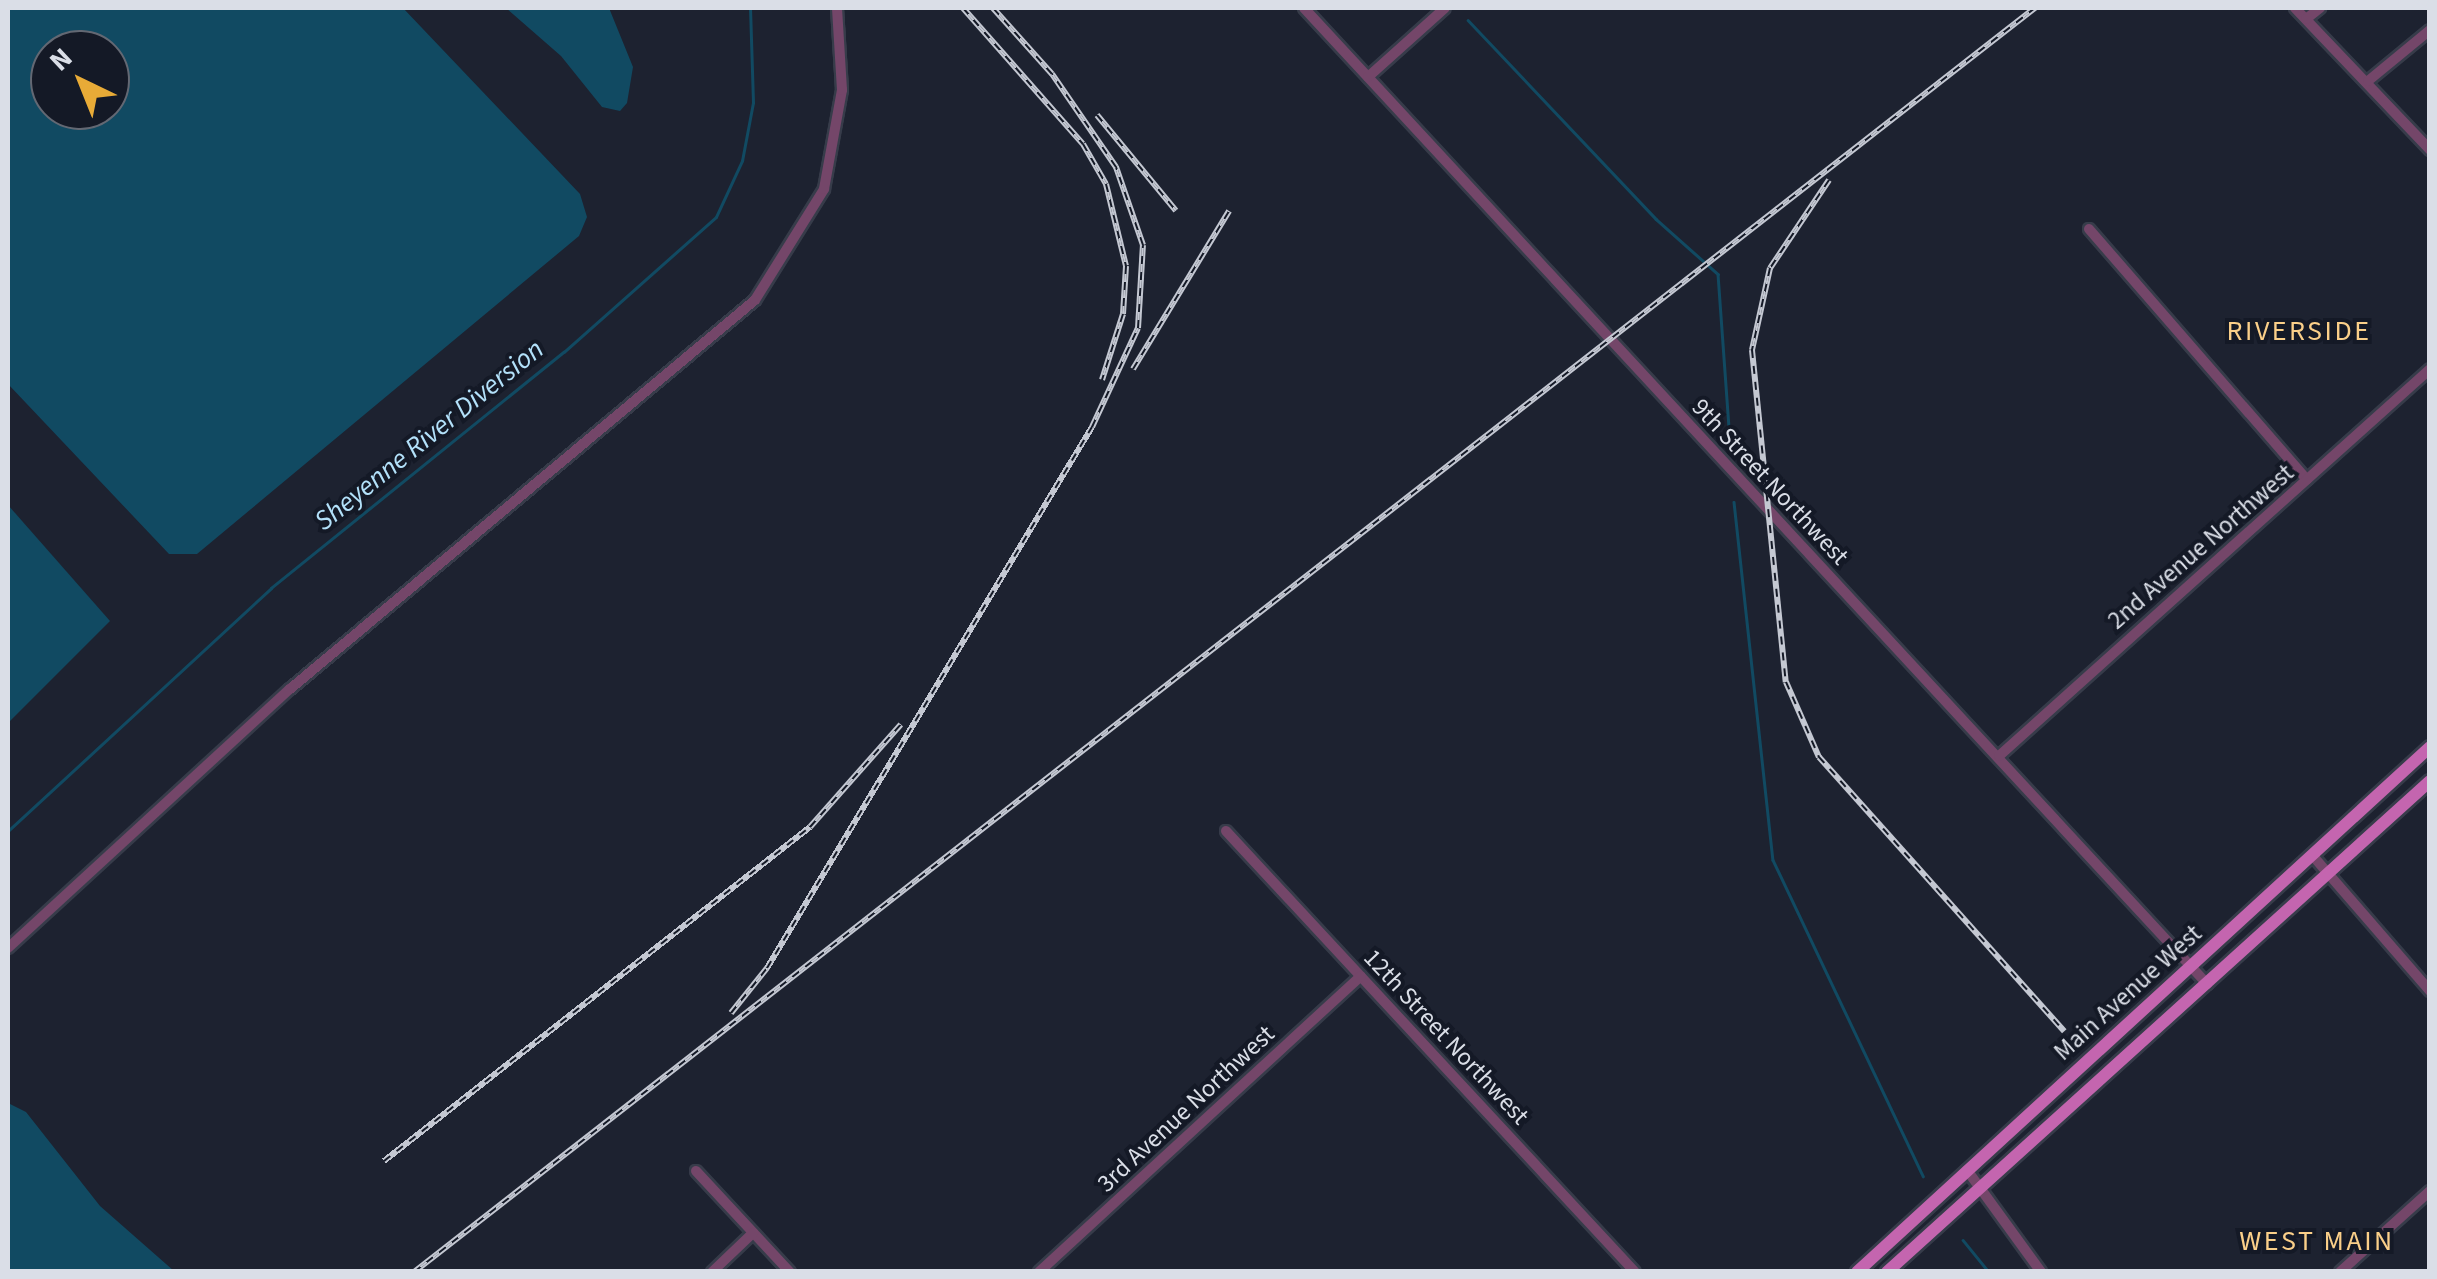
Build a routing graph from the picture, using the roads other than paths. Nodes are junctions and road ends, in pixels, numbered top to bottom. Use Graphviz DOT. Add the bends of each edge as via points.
graph roads {
  1 [pos="837,8"];
  2 [pos="1304,8"];
  3 [pos="1445,8"];
  4 [pos="2295,8"];
  5 [pos="2320,8"];
  6 [pos="2306,19"];
  7 [pos="2430,30"];
  8 [pos="1368,77"];
  9 [pos="2368,81"];
  10 [pos="2429,148"];
  11 [pos="2089,229"];
  12 [pos="2430,369"];
  13 [pos="2307,480"];
  14 [pos="2430,747"];
  15 [pos="1999,756"];
  16 [pos="2430,781"];
  17 [pos="1226,831"];
  18 [pos="2313,856"];
  19 [pos="2329,876"];
  20 [pos="8,948"];
  21 [pos="2190,967"];
  22 [pos="1361,976"];
  23 [pos="2207,984"];
  24 [pos="2430,990"];
  25 [pos="1966,1170"];
  26 [pos="696,1172"];
  27 [pos="1981,1187"];
  28 [pos="2430,1191"];
  29 [pos="754,1233"];
  30 [pos="712,1272"];
  31 [pos="790,1272"];
  32 [pos="1039,1272"];
  33 [pos="1635,1272"];
  34 [pos="1856,1272"];
  35 [pos="1888,1272"];
  36 [pos="2041,1272"];
  37 [pos="2340,1272"];
  1 -- 20 [label="street" via="838,141 808,222 754,300 277,700"];
  2 -- 8 [label="street, 9th Street Northwest"];
  3 -- 8 [label="street"];
  4 -- 6 [label="street"];
  5 -- 6 [label="street"];
  6 -- 9 [label="street"];
  7 -- 9 [label="street"];
  8 -- 15 [label="street, 9th Street Northwest"];
  9 -- 10 [label="street"];
  11 -- 13 [label="street"];
  12 -- 13 [label="street, 2nd Avenue Northwest"];
  13 -- 15 [label="street, 2nd Avenue Northwest"];
  14 -- 18 [label="main road, Main Avenue West"];
  15 -- 21 [label="street, 9th Street Northwest"];
  16 -- 19 [label="main road, Main Avenue West"];
  17 -- 22 [label="street, 12th Street Northwest"];
  18 -- 19 [label="street"];
  18 -- 21 [label="main road, Main Avenue West"];
  19 -- 23 [label="main road, Main Avenue West"];
  19 -- 24 [label="street"];
  21 -- 23 [label="street, 9th Street Northwest"];
  21 -- 25 [label="main road, Main Avenue West"];
  22 -- 32 [label="street, 3rd Avenue Northwest"];
  22 -- 33 [label="street, 12th Street Northwest"];
  23 -- 27 [label="main road, Main Avenue West"];
  25 -- 27 [label="street"];
  25 -- 34 [label="main road, Main Avenue West"];
  26 -- 29 [label="street"];
  27 -- 35 [label="main road, Main Avenue West"];
  27 -- 36 [label="street"];
  28 -- 37 [label="street"];
  29 -- 30 [label="street"];
  29 -- 31 [label="street"];
}
